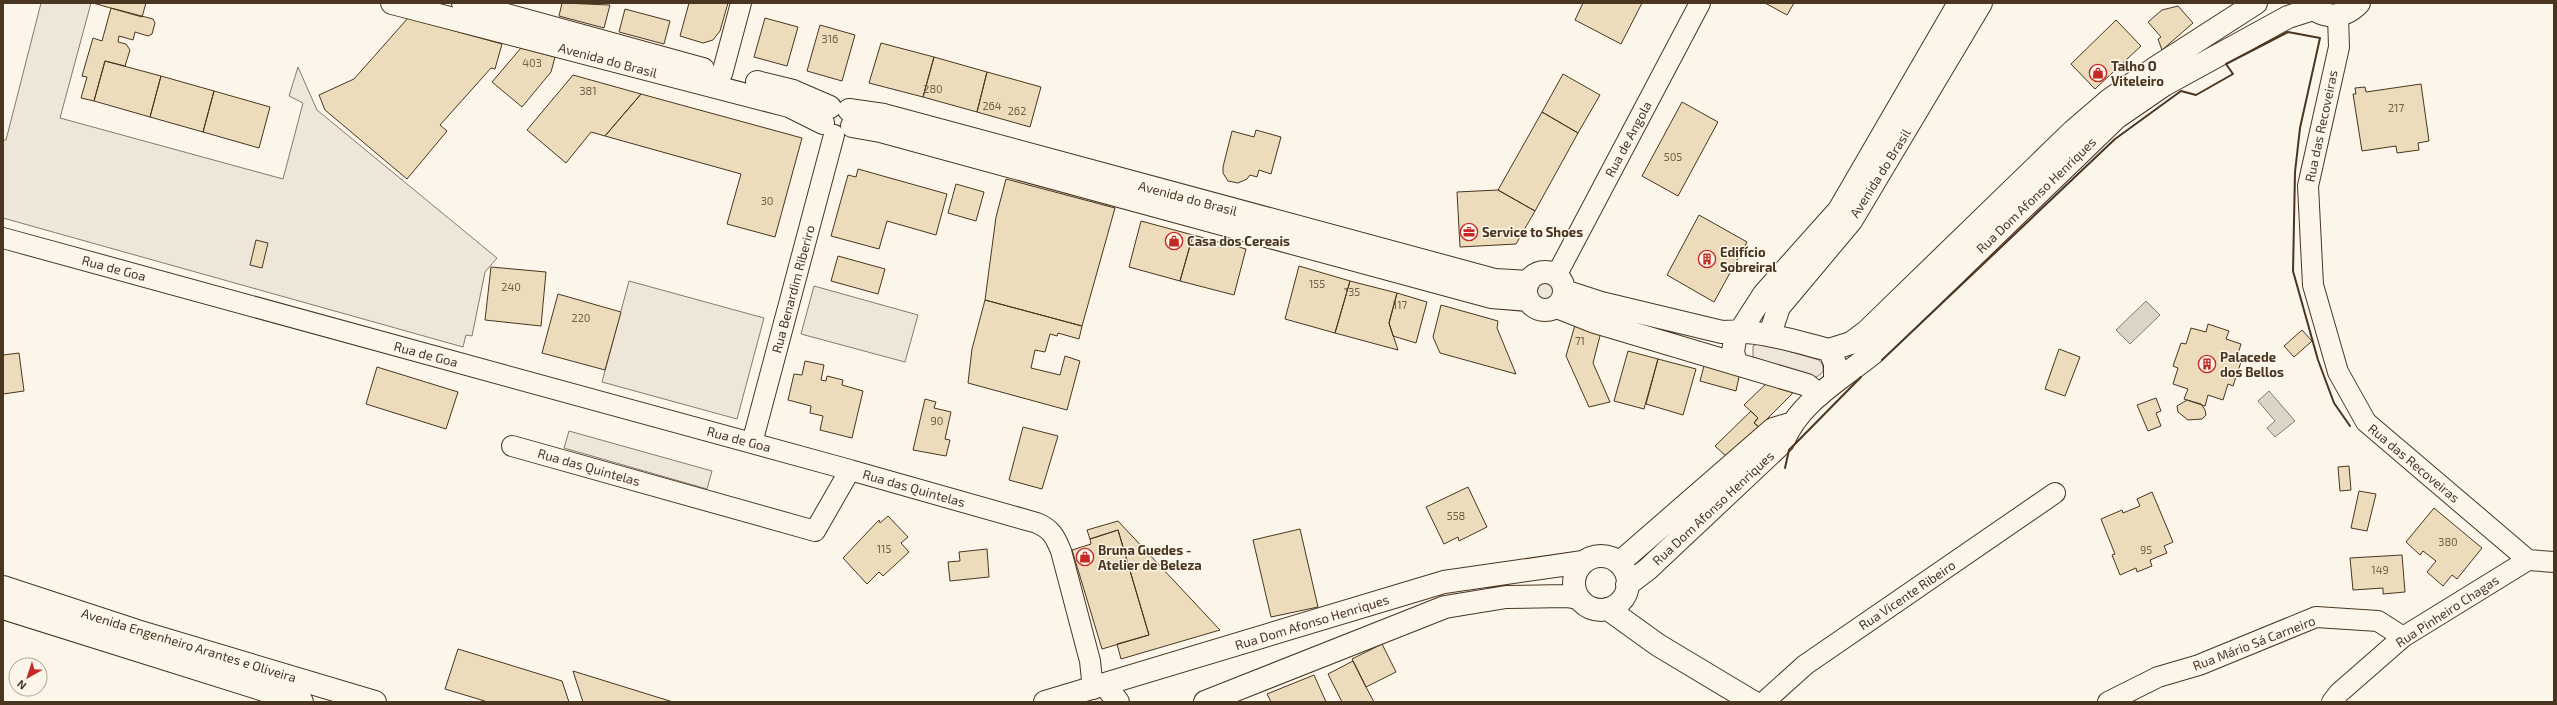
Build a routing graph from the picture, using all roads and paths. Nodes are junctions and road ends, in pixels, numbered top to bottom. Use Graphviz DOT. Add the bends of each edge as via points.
graph roads {
  1 [pos="392,3"];
  2 [pos="463,3"];
  3 [pos="741,3"];
  4 [pos="1700,3"];
  5 [pos="1959,3"];
  6 [pos="1981,3"];
  7 [pos="2256,3"];
  8 [pos="2359,3"];
  9 [pos="2310,6"];
  10 [pos="2338,16"];
  11 [pos="722,74"];
  12 [pos="837,120"];
  13 [pos="3,238"];
  14 [pos="1528,291"];
  15 [pos="1559,291"];
  16 [pos="1742,330"];
  17 [pos="1770,334"];
  18 [pos="1829,350"];
  19 [pos="1736,363"];
  20 [pos="1835,380"];
  21 [pos="1819,395"];
  22 [pos="1790,424"];
  23 [pos="752,443"];
  24 [pos="512,446"];
  25 [pos="850,470"];
  26 [pos="2055,493"];
  27 [pos="2528,560"];
  28 [pos="1583,562"];
  29 [pos="2554,562"];
  30 [pos="1619,563"];
  31 [pos="1627,585"];
  32 [pos="3,587"];
  33 [pos="1578,598"];
  34 [pos="3,608"];
  35 [pos="1608,609"];
  36 [pos="2403,637"];
  37 [pos="1105,692"];
  38 [pos="1738,698"];
  39 [pos="302,702"];
  40 [pos="375,702"];
  41 [pos="1045,702"];
  42 [pos="1205,702"];
  43 [pos="1764,702"];
  44 [pos="2108,702"];
  45 [pos="2332,702"];
  1 -- 12 [label="main road, Avenida do Brasil"];
  2 -- 11 [label="main road, Avenida do Brasil"];
  3 -- 11 [label="street"];
  4 -- 15 [label="street, Rua de Angola"];
  5 -- 16 [label="main road, Avenida do Brasil" via="1839,210 1764,294"];
  6 -- 17 [label="main road, Avenida do Brasil" via="1851,220 1779,306"];
  7 -- 18 [label="main road, Rua Dom Afonso Henriques" via="2109,100 2067,137 1867,331 1851,343"];
  8 -- 10 [label="main road" via="2347,13"];
  9 -- 10 [label="main road, Rua Dom Afonso Henriques" via="2321,14"];
  9 -- 20 [label="main road, Rua Dom Afonso Henriques" via="2164,85 2116,118 1872,354"];
  10 -- 27 [label="street, Rua das Recoveiras" via="2339,47 2308,186 2313,285 2338,372 2366,422"];
  11 -- 12 [label="main road, Avenida do Brasil" via="793,91"];
  12 -- 14 [label="main road, Avenida do Brasil" via="884,115"];
  12 -- 23 [label="street, Rua Benardim Riberiro"];
  13 -- 23 [label="street, Rua de Goa"];
  14 -- 15 [label="main road, Avenida do Brasil" via="1541,272"];
  14 -- 15 [label="main road, Avenida do Brasil" via="1537,309 1544,310"];
  15 -- 16 [label="main road, Avenida do Brasil" via="1722,332"];
  15 -- 19 [label="main road, Avenida do Brasil" via="1595,322"];
  16 -- 17 [label="main road, Avenida do Brasil"];
  16 -- 19 [label="main road, Avenida do Brasil" via="1733,345"];
  17 -- 18 [label="main road, Avenida do Brasil"];
  18 -- 20 [label="main road" via="1835,363"];
  19 -- 21 [label="main road, Avenida do Brasil" via="1807,386"];
  20 -- 21 [label="main road, Rua Dom Afonso Henriques"];
  21 -- 22 [label="main road, Rua Dom Afonso Henriques"];
  22 -- 30 [label="main road, Rua Dom Afonso Henriques" via="1772,429"];
  22 -- 31 [label="main road, Rua Dom Afonso Henriques" via="1783,442 1648,569"];
  23 -- 25 [label="street, Rua de Goa"];
  24 -- 25 [label="street, Rua das Quintelas" via="815,531"];
  25 -- 37 [label="street, Rua das Quintelas" via="1049,528 1060,551 1090,661"];
  26 -- 43 [label="street, Rua Vicente Ribeiro" via="1805,665"];
  27 -- 29 [label="street"];
  27 -- 36 [label="street, Rua Pinheiro Chagas"];
  28 -- 30 [label="main road, Rua Dom Afonso Henriques" via="1589,558 1605,556"];
  28 -- 33 [label="main road" via="1574,576"];
  28 -- 37 [label="main road, Rua Dom Afonso Henriques" via="1444,582"];
  30 -- 31 [label="main road" via="1624,570"];
  31 -- 35 [label="main road, Rua Dom Afonso Henriques" via="1621,600"];
  32 -- 40 [label="main road, Avenida Engenheiro Arantes e Oliveira" via="137,631"];
  33 -- 35 [label="main road" via="1591,608"];
  33 -- 42 [label="main road" via="1506,597 1445,607"];
  34 -- 39 [label="main road, Avenida Engenheiro Arantes e Oliveira"];
  35 -- 38 [label="main road" via="1658,646"];
  36 -- 44 [label="street, Rua Mário Sá Carneiro" via="2378,621 2316,617 2199,665 2158,677"];
  36 -- 45 [label="street, Rua Pinheiro Chagas"];
  37 -- 41 [label="main road, Rua Dom Afonso Henriques"];
}
